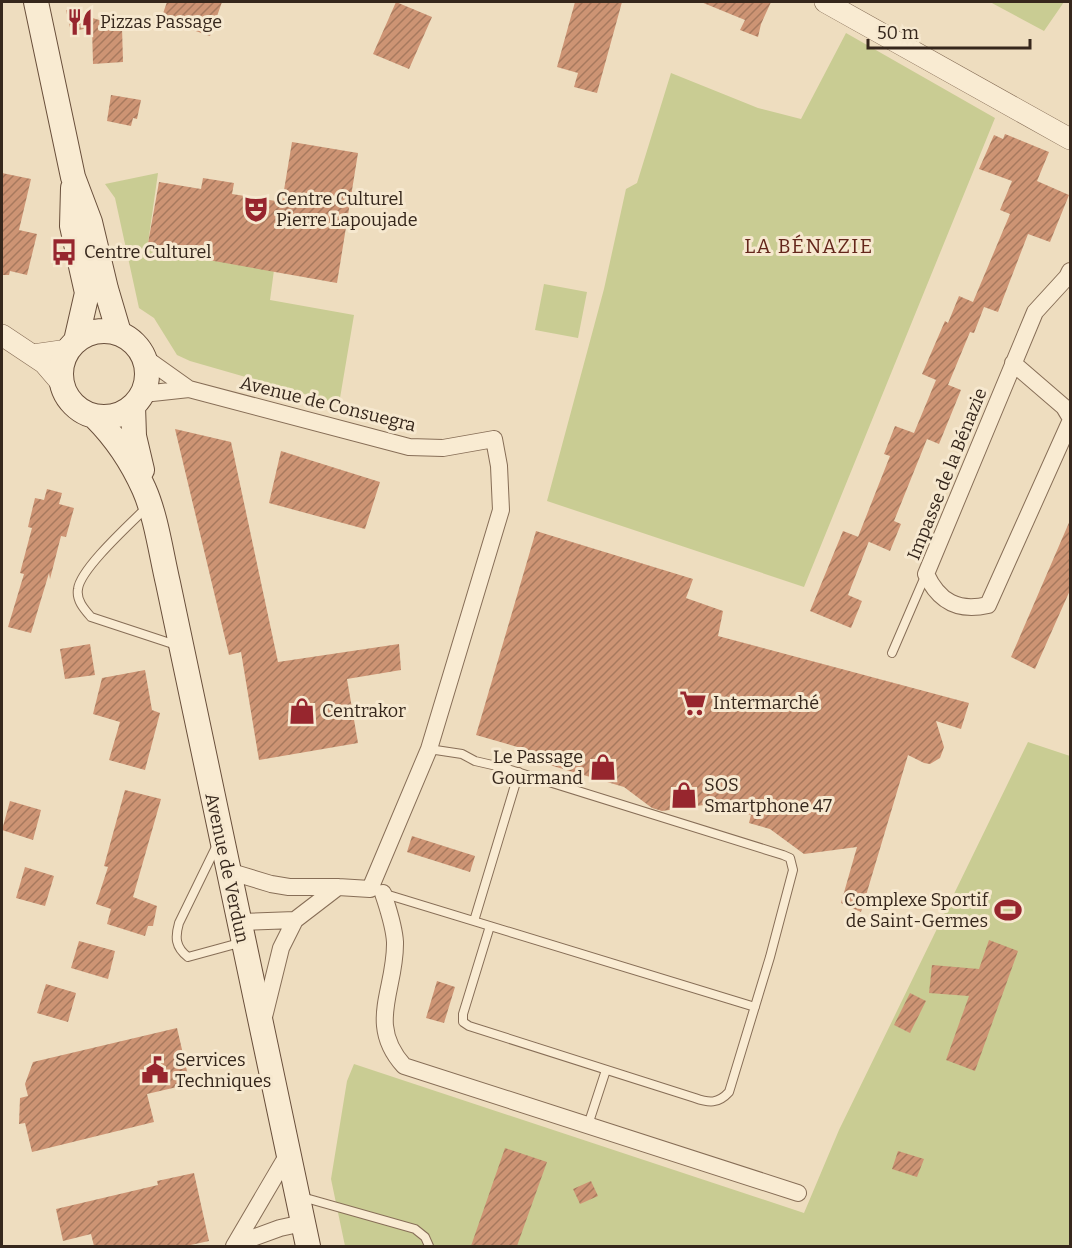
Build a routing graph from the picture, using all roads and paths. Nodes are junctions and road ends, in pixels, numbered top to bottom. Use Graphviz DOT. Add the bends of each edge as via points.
graph roads {
  1 [pos="36,2"];
  2 [pos="825,2"];
  3 [pos="1071,139"];
  4 [pos="73,177"];
  5 [pos="1071,271"];
  6 [pos="119,333"];
  7 [pos="2,335"];
  8 [pos="72,345"];
  9 [pos="33,355"];
  10 [pos="144,357"];
  11 [pos="1013,363"];
  12 [pos="62,384"];
  13 [pos="189,389"];
  14 [pos="138,400"];
  15 [pos="95,417"];
  16 [pos="1071,417"];
  17 [pos="1071,422"];
  18 [pos="147,497"];
  19 [pos="926,574"];
  20 [pos="181,646"];
  21 [pos="892,653"];
  22 [pos="429,749"];
  23 [pos="519,772"];
  24 [pos="221,836"];
  25 [pos="228,871"];
  26 [pos="338,887"];
  27 [pos="376,891"];
  28 [pos="295,920"];
  29 [pos="474,921"];
  30 [pos="490,926"];
  31 [pos="241,932"];
  32 [pos="755,1007"];
  33 [pos="261,1028"];
  34 [pos="606,1070"];
  35 [pos="588,1125"];
  36 [pos="288,1154"];
  37 [pos="798,1193"];
  38 [pos="297,1196"];
  39 [pos="305,1235"];
  40 [pos="235,1245"];
  41 [pos="429,1246"];
  1 -- 4 [label="main road"];
  2 -- 3 [label="street"];
  4 -- 6 [label="main road" via="90,222"];
  4 -- 8 [label="main road" via="72,226 87,293"];
  5 -- 11 [label="street, Impasse de la Bénazie" via="1035,312"];
  6 -- 8 [label="main road" via="89,334"];
  6 -- 10 [label="main road" via="138,346"];
  7 -- 9 [label="street"];
  8 -- 9 [label="street"];
  8 -- 12 [label="main road" via="63,360"];
  9 -- 12 [label="street"];
  10 -- 13 [label="street, Avenue de Consuegra"];
  10 -- 14 [label="main road" via="148,376"];
  11 -- 16 [label="street"];
  11 -- 19 [label="street, Impasse de la Bénazie"];
  12 -- 15 [label="main road" via="74,405"];
  13 -- 14 [label="street, Avenue de Consuegra"];
  13 -- 22 [label="street, Avenue de Consuegra" via="408,447 443,448 494,439 501,510"];
  14 -- 15 [label="main road" via="115,416"];
  14 -- 18 [label="main road, Avenue de Verdun" via="134,436"];
  15 -- 18 [label="main road, Avenue de Verdun" via="118,444"];
  17 -- 19 [label="street, Impasse de la Bénazie" via="988,605 960,607 947,601 932,587"];
  18 -- 20 [label="main road, Avenue de Verdun"];
  18 -- 20 [label="lane" via="84,573 77,589 81,606 91,617"];
  19 -- 21 [label="lane"];
  20 -- 24 [label="main road, Avenue de Verdun"];
  22 -- 23 [label="lane" via="462,754"];
  22 -- 27 [label="street"];
  23 -- 29 [label="lane"];
  23 -- 32 [label="lane" via="790,858 793,870"];
  24 -- 25 [label="main road, Avenue de Verdun"];
  24 -- 31 [label="lane" via="179,922 177,945 188,957"];
  25 -- 26 [label="street" via="289,887"];
  25 -- 31 [label="main road, Avenue de Verdun"];
  26 -- 27 [label="street"];
  26 -- 28 [label="street"];
  27 -- 29 [label="lane"];
  27 -- 35 [label="street" via="393,922 393,970 384,1018 394,1055 404,1066"];
  28 -- 31 [label="street"];
  28 -- 33 [label="street" via="281,948"];
  29 -- 30 [label="lane"];
  30 -- 32 [label="lane"];
  30 -- 34 [label="lane" via="463,1014 464,1022"];
  31 -- 33 [label="main road, Avenue de Verdun"];
  32 -- 34 [label="lane" via="729,1092 716,1102"];
  33 -- 36 [label="main road, Avenue de Verdun"];
  34 -- 35 [label="lane"];
  35 -- 37 [label="street"];
  36 -- 38 [label="main road, Avenue de Verdun"];
  36 -- 40 [label="street"];
  38 -- 39 [label="main road, Avenue de Verdun"];
  38 -- 41 [label="lane" via="415,1229"];
  39 -- 40 [label="street" via="280,1228"];
}
